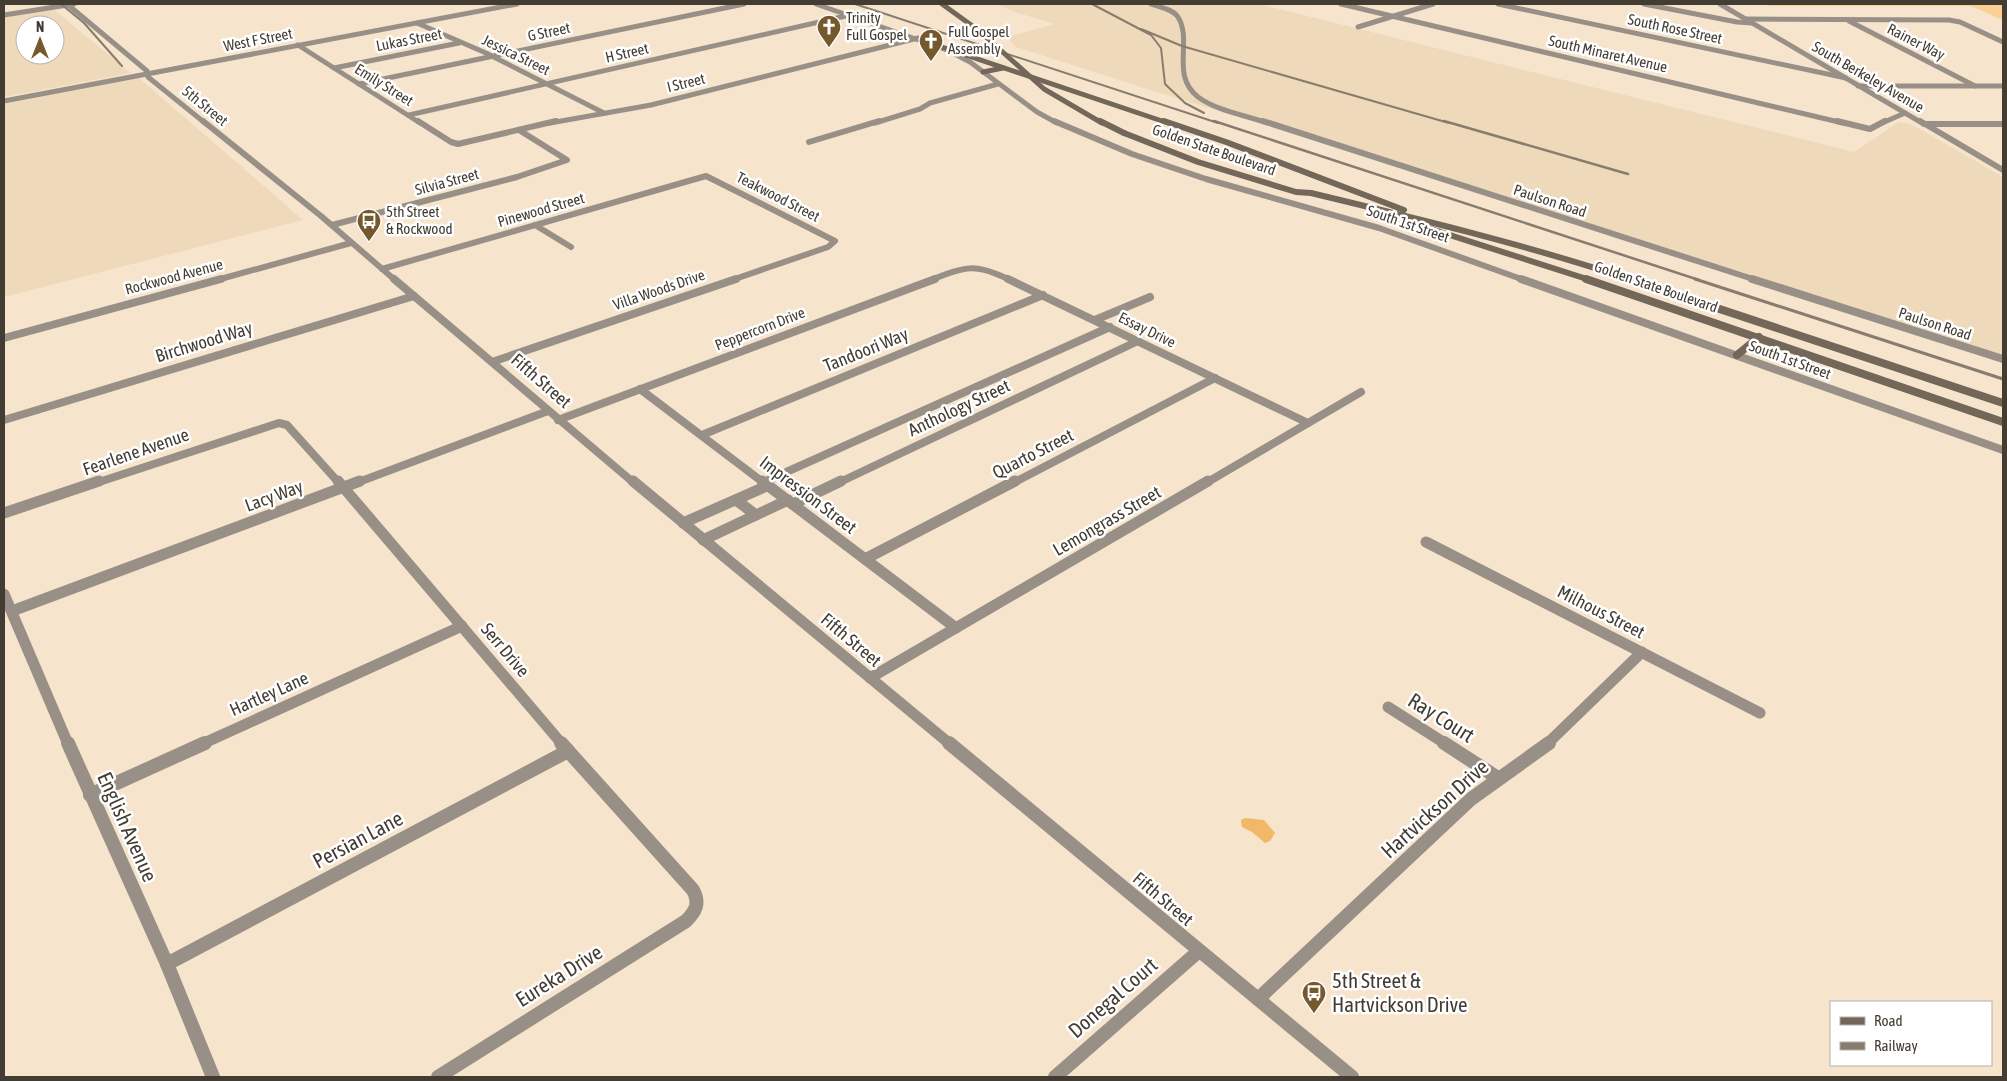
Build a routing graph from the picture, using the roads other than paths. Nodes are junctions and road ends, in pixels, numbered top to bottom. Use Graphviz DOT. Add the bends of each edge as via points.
graph roads {
  1 [pos="68,4"];
  2 [pos="75,4"];
  3 [pos="517,4"];
  4 [pos="744,4"];
  5 [pos="816,4"];
  6 [pos="942,4"];
  7 [pos="1153,4"];
  8 [pos="1341,4"];
  9 [pos="1433,4"];
  10 [pos="1498,4"];
  11 [pos="1644,4"];
  12 [pos="1720,4"];
  13 [pos="4,15"];
  14 [pos="850,15"];
  15 [pos="1393,16"];
  16 [pos="1746,19"];
  17 [pos="1846,19"];
  18 [pos="417,23"];
  19 [pos="1753,24"];
  20 [pos="1358,27"];
  21 [pos="918,38"];
  22 [pos="2003,42"];
  23 [pos="459,43"];
  24 [pos="298,45"];
  25 [pos="936,45"];
  26 [pos="493,56"];
  27 [pos="334,68"];
  28 [pos="1011,69"];
  29 [pos="983,72"];
  30 [pos="148,74"];
  31 [pos="1846,78"];
  32 [pos="359,84"];
  33 [pos="548,84"];
  34 [pos="998,84"];
  35 [pos="1858,86"];
  36 [pos="1976,86"];
  37 [pos="2003,86"];
  38 [pos="4,101"];
  39 [pos="604,113"];
  40 [pos="1906,113"];
  41 [pos="409,116"];
  42 [pos="1924,124"];
  43 [pos="2003,124"];
  44 [pos="519,130"];
  45 [pos="808,142"];
  46 [pos="458,144"];
  47 [pos="2003,170"];
  48 [pos="706,176"];
  49 [pos="1296,192"];
  50 [pos="536,224"];
  51 [pos="332,226"];
  52 [pos="1462,230"];
  53 [pos="351,243"];
  54 [pos="835,243"];
  55 [pos="571,248"];
  56 [pos="973,267"];
  57 [pos="382,269"];
  58 [pos="1043,295"];
  59 [pos="414,296"];
  60 [pos="1150,296"];
  61 [pos="1096,320"];
  62 [pos="1110,327"];
  63 [pos="4,338"];
  64 [pos="1759,338"];
  65 [pos="1138,341"];
  66 [pos="1737,355"];
  67 [pos="2003,359"];
  68 [pos="492,362"];
  69 [pos="1215,378"];
  70 [pos="640,389"];
  71 [pos="1361,392"];
  72 [pos="2003,404"];
  73 [pos="548,411"];
  74 [pos="4,420"];
  75 [pos="558,420"];
  76 [pos="2003,422"];
  77 [pos="278,423"];
  78 [pos="1308,423"];
  79 [pos="702,435"];
  80 [pos="2003,450"];
  81 [pos="766,484"];
  82 [pos="343,487"];
  83 [pos="736,500"];
  84 [pos="790,502"];
  85 [pos="4,514"];
  86 [pos="756,515"];
  87 [pos="683,523"];
  88 [pos="703,540"];
  89 [pos="1426,542"];
  90 [pos="865,559"];
  91 [pos="4,594"];
  92 [pos="12,611"];
  93 [pos="462,626"];
  94 [pos="956,628"];
  95 [pos="1642,652"];
  96 [pos="870,678"];
  97 [pos="1388,707"];
  98 [pos="1760,713"];
  99 [pos="568,751"];
  100 [pos="1498,778"];
  101 [pos="90,795"];
  102 [pos="698,905"];
  103 [pos="1199,951"];
  104 [pos="167,964"];
  105 [pos="1258,1000"];
  106 [pos="213,1077"];
  107 [pos="438,1077"];
  108 [pos="1055,1077"];
  109 [pos="1352,1077"];
  1 -- 2 [label="street"];
  1 -- 13 [label="street"];
  1 -- 30 [label="street, 5th Street"];
  3 -- 18 [label="street, West F Street"];
  4 -- 26 [label="street, G Street"];
  5 -- 14 [label="street, South 1st Street"];
  6 -- 49 [label="main road, Golden State Boulevard, bridge" via="980,30 1044,88 1077,110 1124,133 1198,162"];
  7 -- 67 [label="street, Paulson Road" via="1178,17 1186,84 1196,96 1212,105"];
  8 -- 15 [label="street, South Minaret Avenue"];
  9 -- 15 [label="street"];
  10 -- 31 [label="street, South Rose Street"];
  11 -- 19 [label="street"];
  12 -- 16 [label="street, South Berkeley Avenue"];
  14 -- 21 [label="street, South 1st Street"];
  14 -- 33 [label="street, H Street"];
  15 -- 20 [label="street"];
  15 -- 40 [label="street, South Minaret Avenue" via="1870,129"];
  16 -- 17 [label="street"];
  16 -- 19 [label="street, South Berkeley Avenue"];
  17 -- 22 [label="street" via="1953,20"];
  17 -- 36 [label="street, Rainer Way"];
  18 -- 23 [label="street, Jessica Street"];
  18 -- 24 [label="street, West F Street"];
  19 -- 31 [label="street, South Berkeley Avenue"];
  21 -- 25 [label="street, South 1st Street"];
  21 -- 39 [label="street, I Street" via="651,105"];
  23 -- 26 [label="street, Jessica Street"];
  23 -- 27 [label="street, Lukas Street"];
  24 -- 27 [label="street, Emily Street"];
  24 -- 30 [label="street, West F Street"];
  25 -- 28 [label="main road"];
  25 -- 29 [label="street, South 1st Street"];
  26 -- 32 [label="street, G Street"];
  26 -- 33 [label="street, Jessica Street"];
  27 -- 32 [label="street, Emily Street"];
  28 -- 29 [label="main road"];
  28 -- 52 [label="main road" via="1226,142"];
  29 -- 34 [label="street, South 1st Street"];
  30 -- 38 [label="street, West F Street"];
  30 -- 51 [label="street, 5th Street"];
  31 -- 35 [label="street, South Berkeley Avenue"];
  32 -- 41 [label="street, Emily Street"];
  33 -- 39 [label="street, Jessica Street"];
  33 -- 41 [label="street, H Street"];
  34 -- 45 [label="street"];
  34 -- 66 [label="street, South 1st Street" via="1060,125 1132,154 1206,179 1370,226"];
  35 -- 36 [label="street"];
  35 -- 40 [label="street, South Berkeley Avenue"];
  36 -- 37 [label="street"];
  39 -- 44 [label="street, I Street"];
  40 -- 42 [label="street, South Berkeley Avenue"];
  41 -- 46 [label="street, Emily Street"];
  42 -- 43 [label="street"];
  42 -- 47 [label="street, South Berkeley Avenue"];
  44 -- 46 [label="street, I Street"];
  44 -- 51 [label="street, Silvia Street" via="567,160 517,177"];
  48 -- 50 [label="street, Pinewood Street"];
  48 -- 54 [label="street, Teakwood Street" via="833,239"];
  49 -- 52 [label="main road, Golden State Boulevard"];
  49 -- 64 [label="main road, Golden State Boulevard" via="1486,245"];
  50 -- 55 [label="street"];
  50 -- 57 [label="street, Pinewood Street"];
  51 -- 53 [label="street, Fifth Street"];
  52 -- 72 [label="main road, Golden State Boulevard" via="1629,278"];
  53 -- 57 [label="street, Fifth Street"];
  53 -- 63 [label="street, Rockwood Avenue"];
  54 -- 68 [label="street, Villa Woods Drive"];
  56 -- 58 [label="street, Essay Drive" via="990,270"];
  56 -- 70 [label="street, Peppercorn Drive"];
  57 -- 59 [label="street, Fifth Street"];
  58 -- 61 [label="street, Essay Drive"];
  58 -- 79 [label="street, Tandoori Way"];
  59 -- 68 [label="street, Fifth Street"];
  59 -- 74 [label="street, Birchwood Way"];
  60 -- 61 [label="street"];
  61 -- 62 [label="street, Essay Drive"];
  62 -- 65 [label="street, Essay Drive"];
  62 -- 81 [label="street, Anthology Street"];
  64 -- 66 [label="main road"];
  64 -- 76 [label="main road, Golden State Boulevard"];
  65 -- 69 [label="street, Essay Drive"];
  65 -- 84 [label="street, Anthology Street"];
  66 -- 80 [label="street, South 1st Street"];
  68 -- 73 [label="street, Fifth Street"];
  69 -- 78 [label="street, Essay Drive"];
  69 -- 90 [label="street, Quarto Street"];
  70 -- 75 [label="street, Peppercorn Drive"];
  70 -- 79 [label="street, Impression Street"];
  71 -- 78 [label="street, Lemongrass Street"];
  73 -- 75 [label="street, Fifth Street"];
  73 -- 82 [label="street, Lacy Way"];
  75 -- 87 [label="street, Fifth Street"];
  77 -- 82 [label="street, Serr Drive" via="287,425"];
  77 -- 85 [label="street, Fearlene Avenue"];
  78 -- 94 [label="street, Lemongrass Street"];
  79 -- 81 [label="street, Impression Street"];
  81 -- 83 [label="street, Anthology Street"];
  81 -- 84 [label="street, Impression Street"];
  82 -- 92 [label="street, Lacy Way"];
  82 -- 93 [label="street, Serr Drive"];
  83 -- 86 [label="street"];
  83 -- 87 [label="street, Anthology Street"];
  84 -- 86 [label="street, Anthology Street"];
  84 -- 90 [label="street, Impression Street"];
  86 -- 88 [label="street, Anthology Street"];
  87 -- 88 [label="street, Fifth Street"];
  88 -- 96 [label="street, Fifth Street"];
  89 -- 95 [label="street, Milhous Street"];
  90 -- 94 [label="street, Impression Street"];
  91 -- 92 [label="street, English Avenue"];
  92 -- 101 [label="street, English Avenue"];
  93 -- 99 [label="street, Serr Drive"];
  93 -- 101 [label="street, Hartley Lane"];
  94 -- 96 [label="street, Lemongrass Street"];
  95 -- 98 [label="street, Milhous Street"];
  95 -- 100 [label="street, Hartvickson Drive" via="1549,743"];
  96 -- 103 [label="street, Fifth Street"];
  97 -- 100 [label="street, Ray Court"];
  99 -- 102 [label="street, Serr Drive" via="693,890"];
  99 -- 104 [label="street, Persian Lane"];
  100 -- 105 [label="street, Hartvickson Drive" via="1471,799"];
  101 -- 104 [label="street, English Avenue"];
  102 -- 107 [label="street, Eureka Drive" via="686,921"];
  103 -- 105 [label="street, Fifth Street"];
  103 -- 108 [label="street, Donegal Court"];
  104 -- 106 [label="street, English Avenue"];
  105 -- 109 [label="street, Fifth Street"];
}
